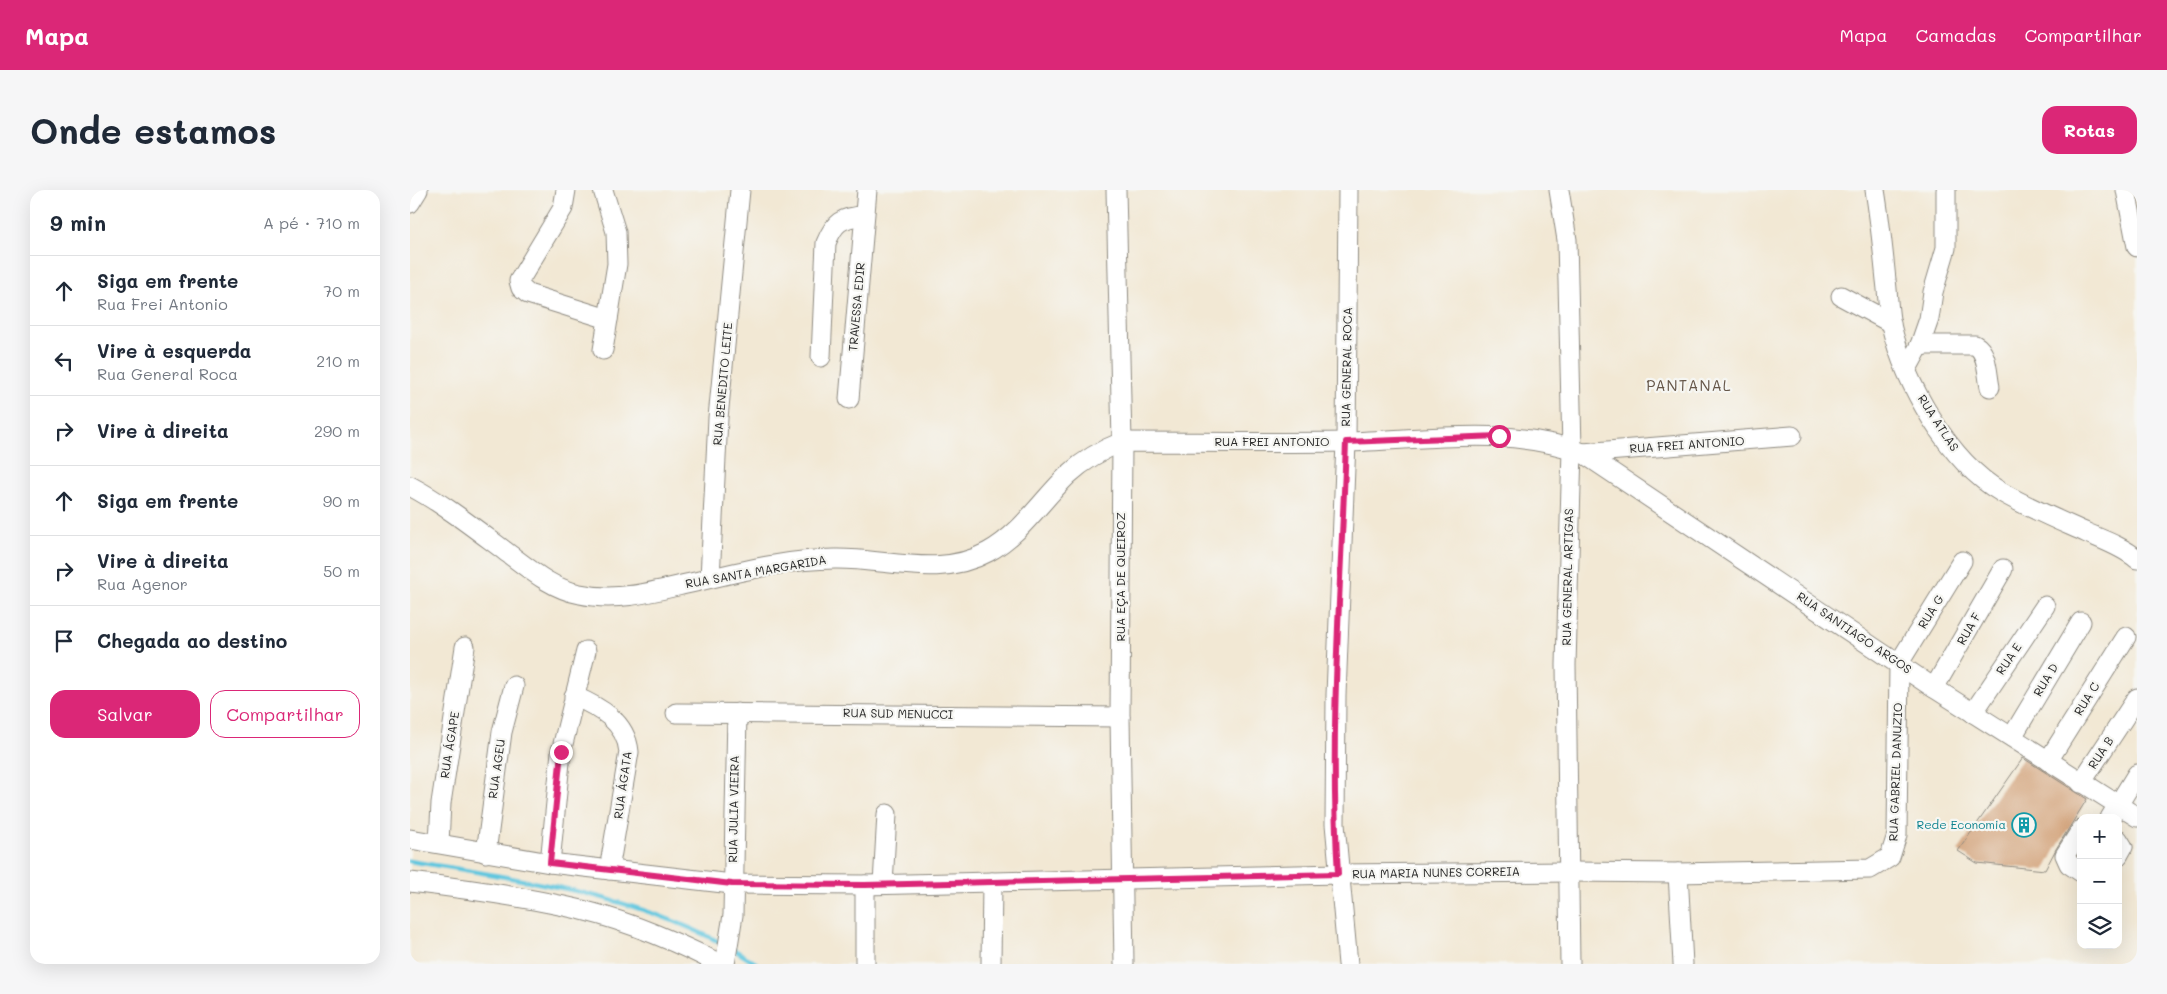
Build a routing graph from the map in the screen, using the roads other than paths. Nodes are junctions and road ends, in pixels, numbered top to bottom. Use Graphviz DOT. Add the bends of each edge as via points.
graph roads {
  1 [pos="418,190"];
  2 [pos="566,190"];
  3 [pos="603,190"];
  4 [pos="740,190"];
  5 [pos="867,190"];
  6 [pos="1116,190"];
  7 [pos="1348,190"];
  8 [pos="1559,190"];
  9 [pos="1874,190"];
  10 [pos="1946,190"];
  11 [pos="2126,190"];
  12 [pos="410,203"];
  13 [pos="864,215"];
  14 [pos="2136,239"];
  15 [pos="1841,296"];
  16 [pos="608,319"];
  17 [pos="1891,323"];
  18 [pos="1920,345"];
  19 [pos="603,350"];
  20 [pos="821,357"];
  21 [pos="1907,369"];
  22 [pos="1990,387"];
  23 [pos="849,399"];
  24 [pos="1792,436"];
  25 [pos="1122,442"];
  26 [pos="1346,442"];
  27 [pos="1578,451"];
  28 [pos="410,486"];
  29 [pos="2137,559"];
  30 [pos="1962,561"];
  31 [pos="2004,569"];
  32 [pos="710,578"];
  33 [pos="2045,606"];
  34 [pos="2081,622"];
  35 [pos="2126,637"];
  36 [pos="465,648"];
  37 [pos="586,651"];
  38 [pos="1899,663"];
  39 [pos="514,686"];
  40 [pos="1934,688"];
  41 [pos="574,696"];
  42 [pos="2137,698"];
  43 [pos="676,713"];
  44 [pos="737,713"];
  45 [pos="1973,713"];
  46 [pos="1120,716"];
  47 [pos="2012,738"];
  48 [pos="2048,761"];
  49 [pos="2137,774"];
  50 [pos="2081,783"];
  51 [pos="2114,812"];
  52 [pos="887,814"];
  53 [pos="2137,817"];
  54 [pos="2077,836"];
  55 [pos="410,839"];
  56 [pos="439,843"];
  57 [pos="486,853"];
  58 [pos="550,863"];
  59 [pos="2077,869"];
  60 [pos="610,870"];
  61 [pos="1870,870"];
  62 [pos="1570,872"];
  63 [pos="1678,873"];
  64 [pos="1338,874"];
  65 [pos="1123,879"];
  66 [pos="410,882"];
  67 [pos="992,882"];
  68 [pos="732,884"];
  69 [pos="874,885"];
  70 [pos="724,961"];
  71 [pos="865,964"];
  72 [pos="991,964"];
  73 [pos="1124,964"];
  74 [pos="1348,964"];
  75 [pos="1570,964"];
  76 [pos="1683,964"];
  1 -- 12 [label="street"];
  2 -- 16 [label="street" via="563,208 519,281 521,288 528,294"];
  3 -- 16 [label="street" via="616,232 617,264"];
  4 -- 32 [label="street, RUA BENEDITO LEITE" via="718,418"];
  5 -- 13 [label="street, TRAVESSA EDIR"];
  6 -- 25 [label="street, RUA EÇA DE QUEIROZ"];
  7 -- 26 [label="street, RUA GENERAL ROCA"];
  8 -- 27 [label="street, RUA GENERAL ARTIGAS" via="1567,256"];
  9 -- 17 [label="street, RUA ATLAS" via="1881,225"];
  10 -- 18 [label="street" via="1946,248"];
  11 -- 14 [label="street"];
  13 -- 20 [label="street" via="844,218 833,227 826,244"];
  13 -- 23 [label="street, TRAVESSA EDIR"];
  15 -- 17 [label="street"];
  16 -- 19 [label="street"];
  17 -- 21 [label="street, RUA ATLAS"];
  18 -- 21 [label="street"];
  18 -- 22 [label="street" via="1975,345 1984,353"];
  21 -- 29 [label="street, RUA ATLAS" via="1920,399 1942,434 1983,479 2024,506"];
  24 -- 27 [label="street, RUA FREI ANTONIO"];
  25 -- 26 [label="street, RUA FREI ANTONIO"];
  25 -- 32 [label="street, RUA SANTA MARGARIDA" via="1090,457 1068,475 1006,540 988,553 964,562 920,567 834,559"];
  25 -- 46 [label="street, RUA EÇA DE QUEIROZ"];
  26 -- 27 [label="street, RUA FREI ANTONIO" via="1499,436"];
  26 -- 64 [label="street, RUA GENERAL ROCA" via="1336,695"];
  27 -- 38 [label="street, RUA SANTIAGO ARGOS"];
  27 -- 62 [label="street, RUA GENERAL ARTIGAS" via="1566,665"];
  28 -- 32 [label="street, RUA SANTA MARGARIDA" via="560,588 580,594 631,596"];
  30 -- 38 [label="street, RUA G"];
  31 -- 40 [label="street, RUA F"];
  33 -- 45 [label="street, RUA E"];
  34 -- 47 [label="street, RUA D"];
  35 -- 48 [label="street, RUA C"];
  36 -- 56 [label="street, RUA ÁGAPE" via="441,803"];
  37 -- 41 [label="street"];
  38 -- 40 [label="street, RUA SANTIAGO ARGOS"];
  38 -- 61 [label="street, RUA GABRIEL DANUZIO" via="1897,835 1890,857"];
  39 -- 57 [label="street, RUA AGEU" via="502,732"];
  40 -- 45 [label="street, RUA SANTIAGO ARGOS"];
  41 -- 58 [label="street" via="561,752"];
  41 -- 60 [label="street, RUA ÁGATA" via="608,714 628,742"];
  42 -- 50 [label="street, RUA B"];
  43 -- 44 [label="street, RUA SUD MENUCCI"];
  44 -- 46 [label="street, RUA SUD MENUCCI"];
  44 -- 68 [label="street, RUA JULIA VIEIRA"];
  45 -- 47 [label="street, RUA SANTIAGO ARGOS"];
  46 -- 65 [label="street, RUA EÇA DE QUEIROZ"];
  47 -- 48 [label="street, RUA SANTIAGO ARGOS"];
  48 -- 50 [label="street, RUA SANTIAGO ARGOS"];
  49 -- 51 [label="street"];
  50 -- 51 [label="street, RUA SANTIAGO ARGOS"];
  51 -- 53 [label="street, RUA SANTIAGO ARGOS"];
  52 -- 69 [label="street"];
  54 -- 59 [label="street" via="2065,855 2069,864"];
  55 -- 56 [label="street, RUA MARIA NUNES CORREIA"];
  56 -- 57 [label="street, RUA MARIA NUNES CORREIA"];
  57 -- 58 [label="street, RUA MARIA NUNES CORREIA"];
  58 -- 60 [label="street, RUA MARIA NUNES CORREIA"];
  60 -- 68 [label="street, RUA MARIA NUNES CORREIA"];
  61 -- 63 [label="street, RUA MARIA NUNES CORREIA"];
  62 -- 63 [label="street, RUA MARIA NUNES CORREIA"];
  62 -- 64 [label="street, RUA MARIA NUNES CORREIA"];
  62 -- 75 [label="street, RUA GENERAL ARTIGAS"];
  63 -- 76 [label="street"];
  64 -- 65 [label="street, RUA MARIA NUNES CORREIA"];
  64 -- 74 [label="street, RUA GENERAL ROCA"];
  65 -- 67 [label="street, RUA MARIA NUNES CORREIA"];
  65 -- 73 [label="street, RUA EÇA DE QUEIROZ"];
  66 -- 70 [label="street" via="515,897 588,912"];
  67 -- 69 [label="street, RUA MARIA NUNES CORREIA"];
  67 -- 72 [label="street"];
  68 -- 69 [label="street, RUA MARIA NUNES CORREIA"];
  68 -- 70 [label="street, RUA JULIA VIEIRA" via="731,934"];
  69 -- 71 [label="street"];
}
